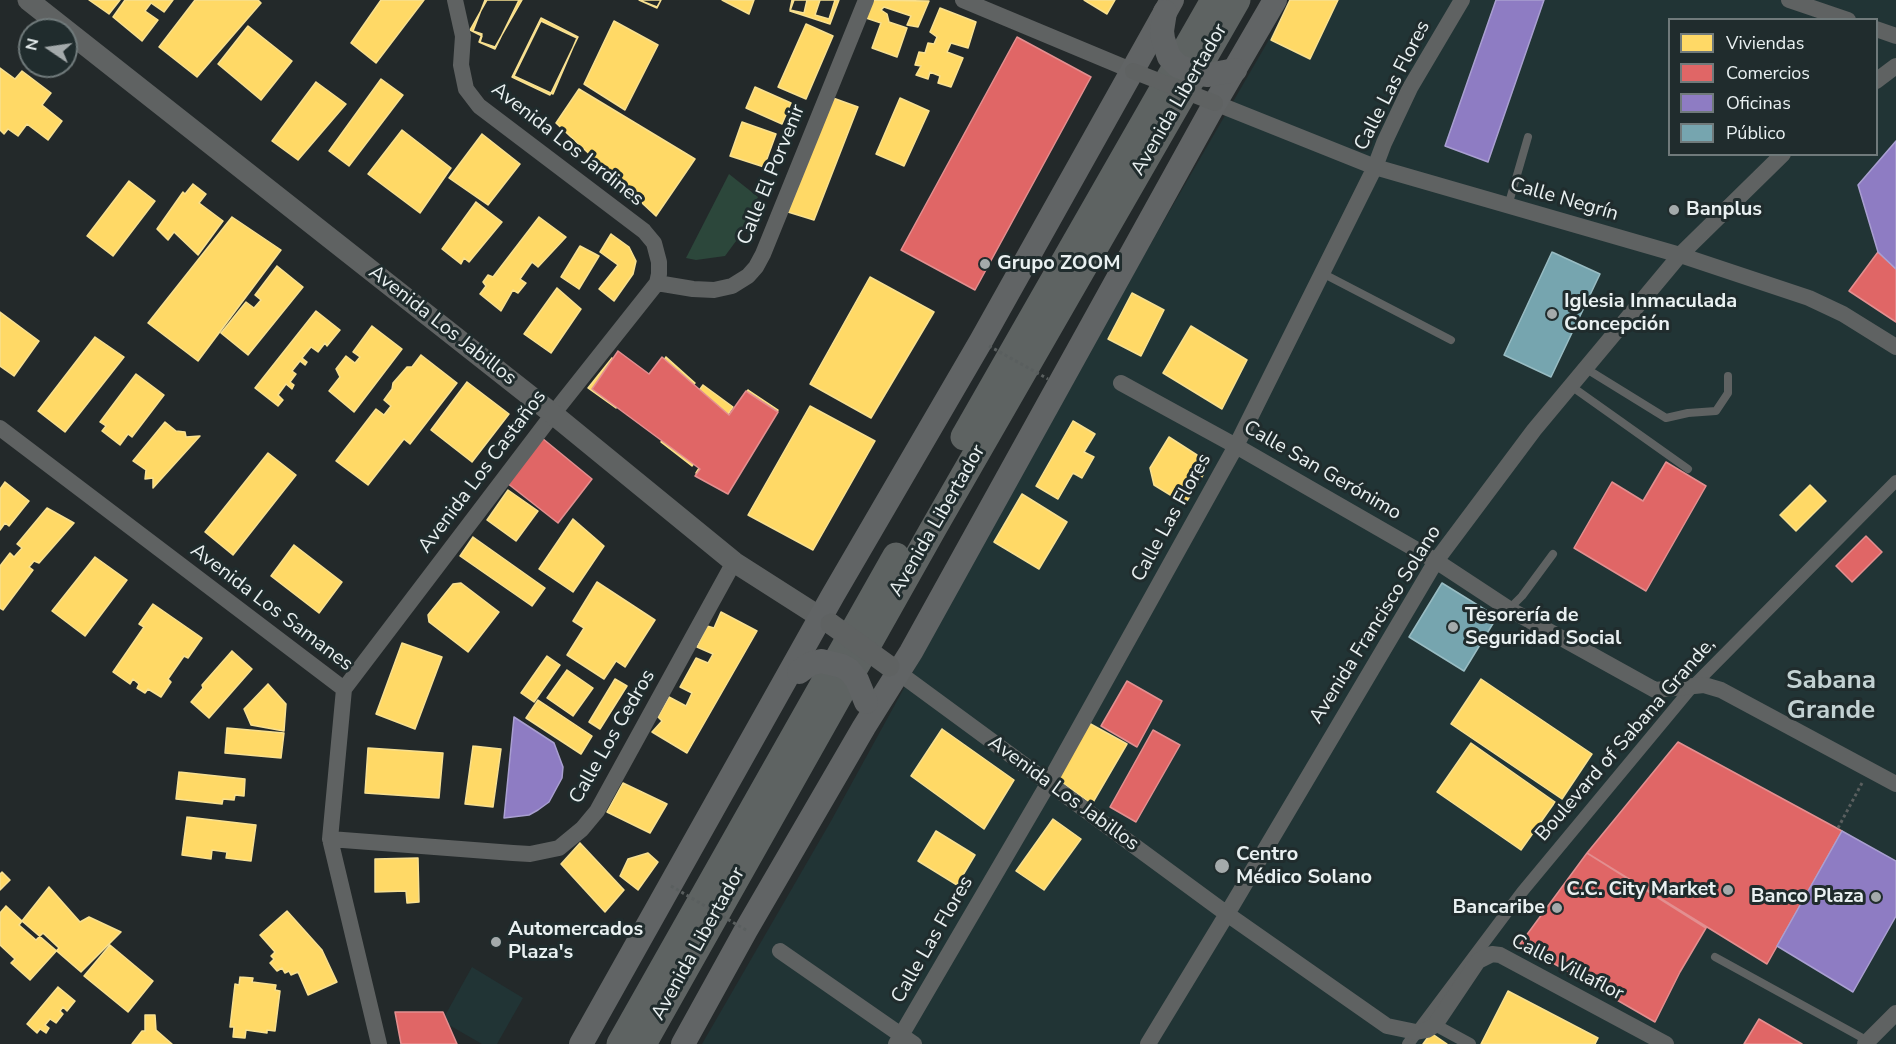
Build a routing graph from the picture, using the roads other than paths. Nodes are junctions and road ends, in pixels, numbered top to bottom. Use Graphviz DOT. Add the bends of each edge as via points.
graph roads {
  1 [pos="28,0"];
  2 [pos="455,0"];
  3 [pos="866,0"];
  4 [pos="963,0"];
  5 [pos="1214,0"];
  6 [pos="1238,0"];
  7 [pos="1275,0"];
  8 [pos="1462,0"];
  9 [pos="1789,0"];
  10 [pos="1169,6"];
  11 [pos="51,18"];
  12 [pos="1842,18"];
  13 [pos="1878,30"];
  14 [pos="1896,36"];
  15 [pos="78,39"];
  16 [pos="1896,66"];
  17 [pos="1235,69"];
  18 [pos="1133,71"];
  19 [pos="1878,80"];
  20 [pos="1215,103"];
  21 [pos="1528,136"];
  22 [pos="1781,156"];
  23 [pos="1375,167"];
  24 [pos="1508,206"];
  25 [pos="1680,255"];
  26 [pos="1322,273"];
  27 [pos="657,283"];
  28 [pos="1451,340"];
  29 [pos="1896,347"];
  30 [pos="1585,368"];
  31 [pos="1728,376"];
  32 [pos="1121,383"];
  33 [pos="1570,386"];
  34 [pos="553,414"];
  35 [pos="0,428"];
  36 [pos="1236,446"];
  37 [pos="1688,469"];
  38 [pos="1896,481"];
  39 [pos="1553,554"];
  40 [pos="1436,561"];
  41 [pos="734,562"];
  42 [pos="1509,609"];
  43 [pos="826,620"];
  44 [pos="894,670"];
  45 [pos="791,679"];
  46 [pos="1693,686"];
  47 [pos="344,689"];
  48 [pos="864,728"];
  49 [pos="1048,784"];
  50 [pos="1896,784"];
  51 [pos="330,839"];
  52 [pos="1227,914"];
  53 [pos="780,951"];
  54 [pos="1715,957"];
  55 [pos="1896,1012"];
  56 [pos="1435,1024"];
  57 [pos="1412,1038"];
  58 [pos="904,1041"];
  59 [pos="1867,1043"];
  60 [pos="379,1044"];
  61 [pos="580,1044"];
  62 [pos="620,1044"];
  63 [pos="643,1044"];
  64 [pos="683,1044"];
  65 [pos="1148,1044"];
  66 [pos="1470,1044"];
  67 [pos="1666,1044"];
  1 -- 11 [label="street, Avenida Los Jabillos"];
  2 -- 27 [label="street, Avenida Los Jardines" via="463,36 461,65 466,89 479,106 644,231 654,243 659,262"];
  3 -- 27 [label="street, Calle El Porvenir" via="756,267 732,286 714,290"];
  4 -- 18 [label="street"];
  5 -- 62 [label="main road, Avenida Libertador"];
  6 -- 63 [label="main road, Avenida Libertador" via="927,539"];
  7 -- 17 [label="main road, Avenida Libertador"];
  8 -- 23 [label="street, Calle Las Flores" via="1410,88"];
  9 -- 12 [label="street"];
  10 -- 17 [label="main road, bridge" via="1163,39 1169,57 1178,66 1208,75"];
  10 -- 18 [label="main road"];
  13 -- 14 [label="street"];
  15 -- 34 [label="street, Avenida Los Jabillos"];
  16 -- 19 [label="street"];
  17 -- 20 [label="main road, Avenida Libertador"];
  18 -- 20 [label="street, Calle Negrín, bridge"];
  18 -- 43 [label="main road"];
  20 -- 23 [label="street, Calle Negrín"];
  20 -- 44 [label="main road, Avenida Libertador"];
  21 -- 24 [label="lane"];
  22 -- 25 [label="street, Avenida Francisco Solano"];
  23 -- 24 [label="street, Calle Negrín"];
  23 -- 26 [label="street, Calle Las Flores"];
  24 -- 25 [label="street, Calle Negrín"];
  25 -- 29 [label="street, Calle Negrín" via="1809,298"];
  25 -- 30 [label="street, Avenida Francisco Solano"];
  26 -- 28 [label="lane"];
  26 -- 36 [label="street, Calle Las Flores"];
  27 -- 34 [label="street, Avenida Los Castaños"];
  30 -- 31 [label="lane" via="1666,418 1716,411 1728,393"];
  30 -- 33 [label="street, Avenida Francisco Solano"];
  32 -- 36 [label="street, Calle San Gerónimo"];
  33 -- 37 [label="lane"];
  33 -- 40 [label="street, Avenida Francisco Solano"];
  34 -- 41 [label="street, Avenida Los Jabillos"];
  34 -- 47 [label="street, Avenida Los Castaños"];
  35 -- 47 [label="street, Avenida Los Samanes"];
  36 -- 40 [label="street, Calle San Gerónimo"];
  36 -- 49 [label="street, Calle Las Flores"];
  38 -- 46 [label="street, Boulevard of Sabana Grande,"];
  39 -- 42 [label="lane"];
  40 -- 42 [label="street, Calle San Gerónimo"];
  40 -- 52 [label="street, Avenida Francisco Solano"];
  41 -- 43 [label="street, Avenida Los Jabillos"];
  41 -- 51 [label="street, Calle Los Cedros" via="597,811 559,848 530,854"];
  42 -- 46 [label="street, Calle San Gerónimo" via="1656,690"];
  43 -- 44 [label="street, Avenida Los Jabillos, bridge"];
  43 -- 45 [label="main road"];
  44 -- 48 [label="main road, Avenida Libertador"];
  44 -- 49 [label="street, Avenida Los Jabillos"];
  45 -- 48 [label="main road, bridge" via="810,664 821,661 849,670 866,702"];
  45 -- 61 [label="main road"];
  46 -- 50 [label="street" via="1721,690"];
  46 -- 57 [label="street, Boulevard of Sabana Grande," via="1522,892"];
  47 -- 51 [label="street, Avenida Los Samanes"];
  48 -- 64 [label="main road, Avenida Libertador"];
  49 -- 52 [label="street, Avenida Los Jabillos"];
  49 -- 58 [label="street, Calle Las Flores"];
  51 -- 60 [label="street, Avenida Los Samanes"];
  52 -- 57 [label="street" via="1387,1026"];
  52 -- 65 [label="street, Avenida Francisco Solano"];
  53 -- 58 [label="street"];
  54 -- 59 [label="lane"];
  55 -- 59 [label="street"];
  56 -- 57 [label="street"];
  56 -- 66 [label="street"];
  56 -- 67 [label="street, Calle Villaflor" via="1478,961 1492,954"];
}
